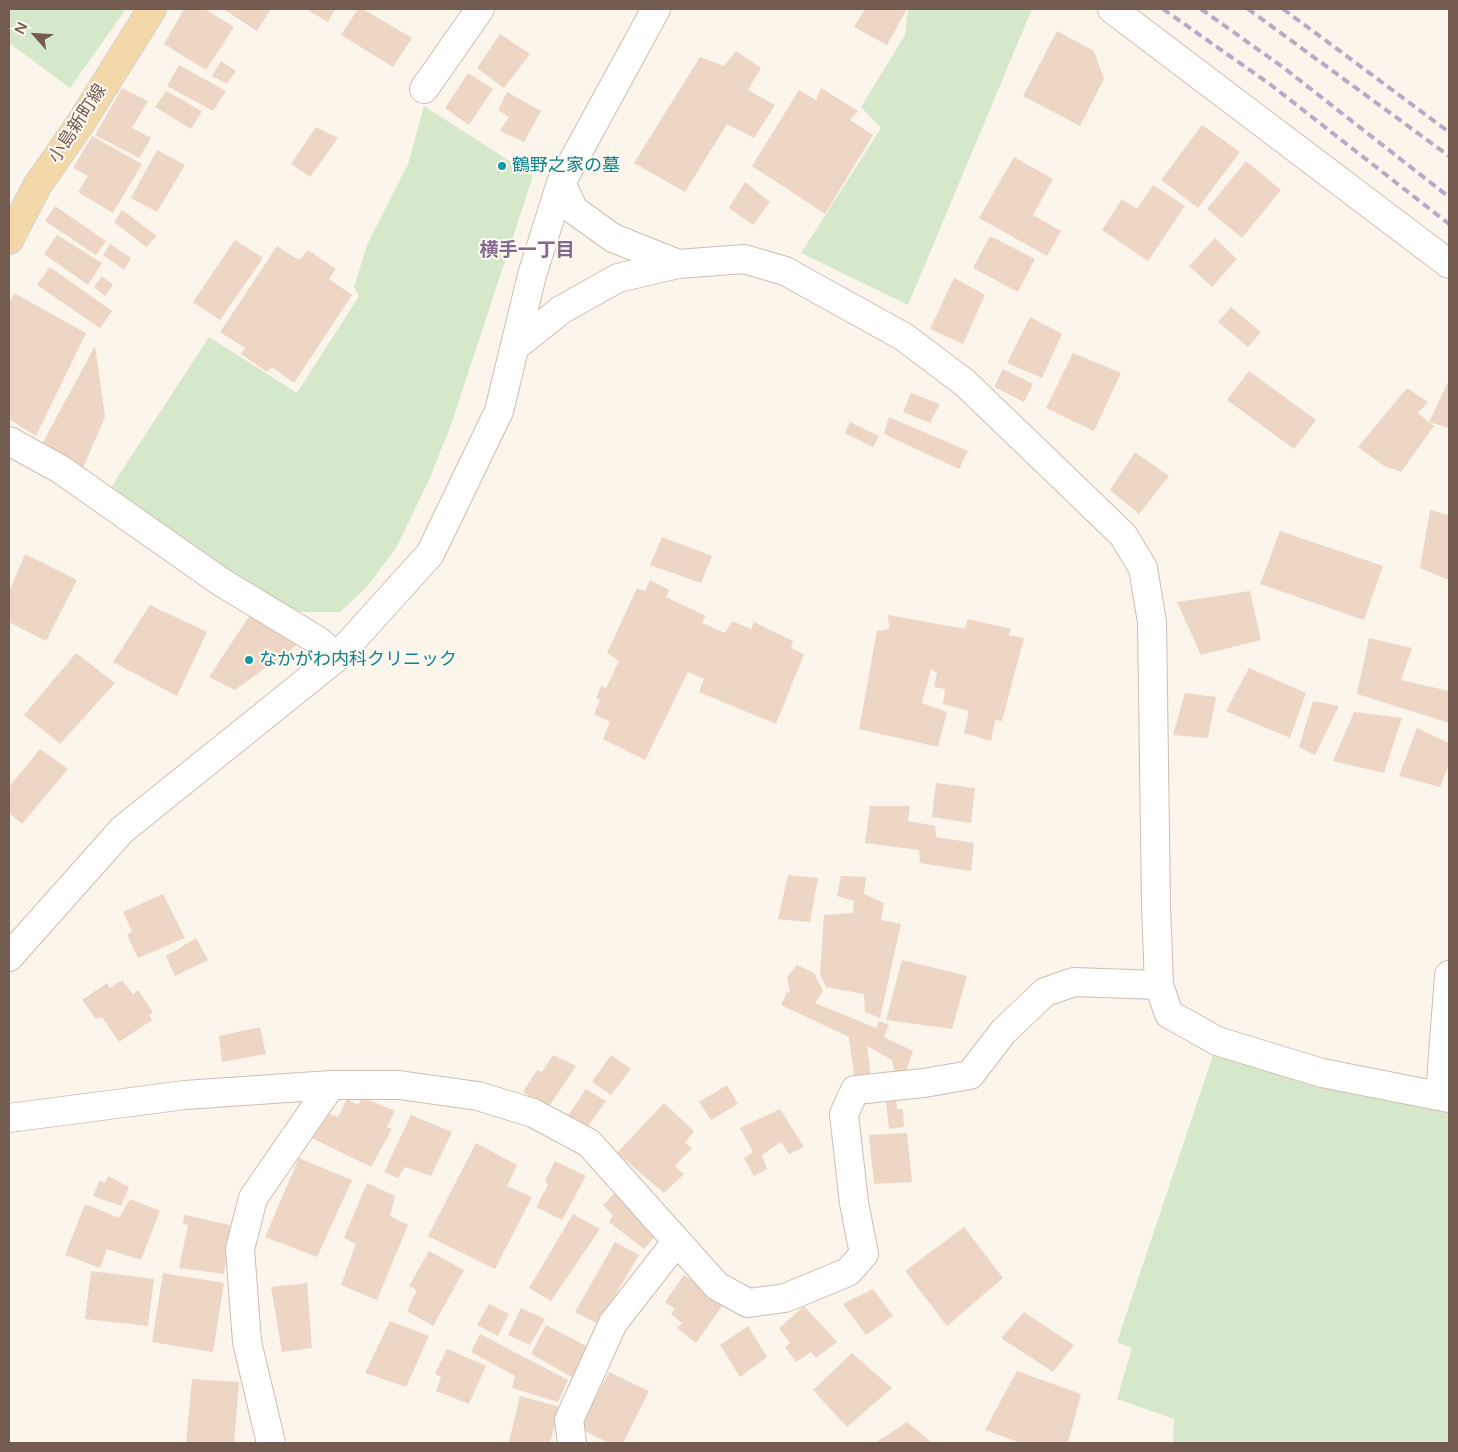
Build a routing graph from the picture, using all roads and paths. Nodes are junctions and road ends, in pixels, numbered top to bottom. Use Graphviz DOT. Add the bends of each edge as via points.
graph roads {
  1 [pos="152,9"];
  2 [pos="480,9"];
  3 [pos="656,9"];
  4 [pos="1112,9"];
  5 [pos="424,89"];
  6 [pos="561,182"];
  7 [pos="9,240"];
  8 [pos="678,264"];
  9 [pos="1449,264"];
  10 [pos="516,346"];
  11 [pos="9,441"];
  12 [pos="337,657"];
  13 [pos="9,957"];
  14 [pos="1449,975"];
  15 [pos="1159,985"];
  16 [pos="1446,1030"];
  17 [pos="332,1085"];
  18 [pos="1445,1097"];
  19 [pos="9,1118"];
  20 [pos="677,1241"];
  21 [pos="271,1443"];
  22 [pos="572,1443"];
  1 -- 7 [label="main road, 小島新町線" via="37,186"];
  2 -- 5 [label="street"];
  3 -- 6 [label="street"];
  4 -- 9 [label="street"];
  6 -- 8 [label="street" via="574,210 612,238"];
  6 -- 10 [label="street" via="532,275"];
  8 -- 10 [label="street" via="618,278 561,310"];
  8 -- 15 [label="street" via="744,259 786,271 904,337 965,383 1122,535 1143,568 1152,622"];
  10 -- 12 [label="street" via="499,411 430,554"];
  11 -- 12 [label="street" via="60,469 221,582 317,640"];
  12 -- 13 [label="street" via="122,830"];
  14 -- 16 [label="street"];
  15 -- 18 [label="street" via="1168,1014 1217,1041 1322,1072"];
  15 -- 20 [label="street" via="1074,982 1045,992 1003,1032 970,1076 855,1090 844,1114 854,1203 864,1254 848,1272 785,1298 748,1303 717,1286"];
  16 -- 18 [label="street"];
  17 -- 19 [label="street" via="185,1095"];
  17 -- 20 [label="street" via="399,1084 478,1096 534,1113 589,1144"];
  17 -- 21 [label="street" via="253,1198 240,1249 247,1342"];
  20 -- 22 [label="street" via="612,1323 569,1420"];
}
